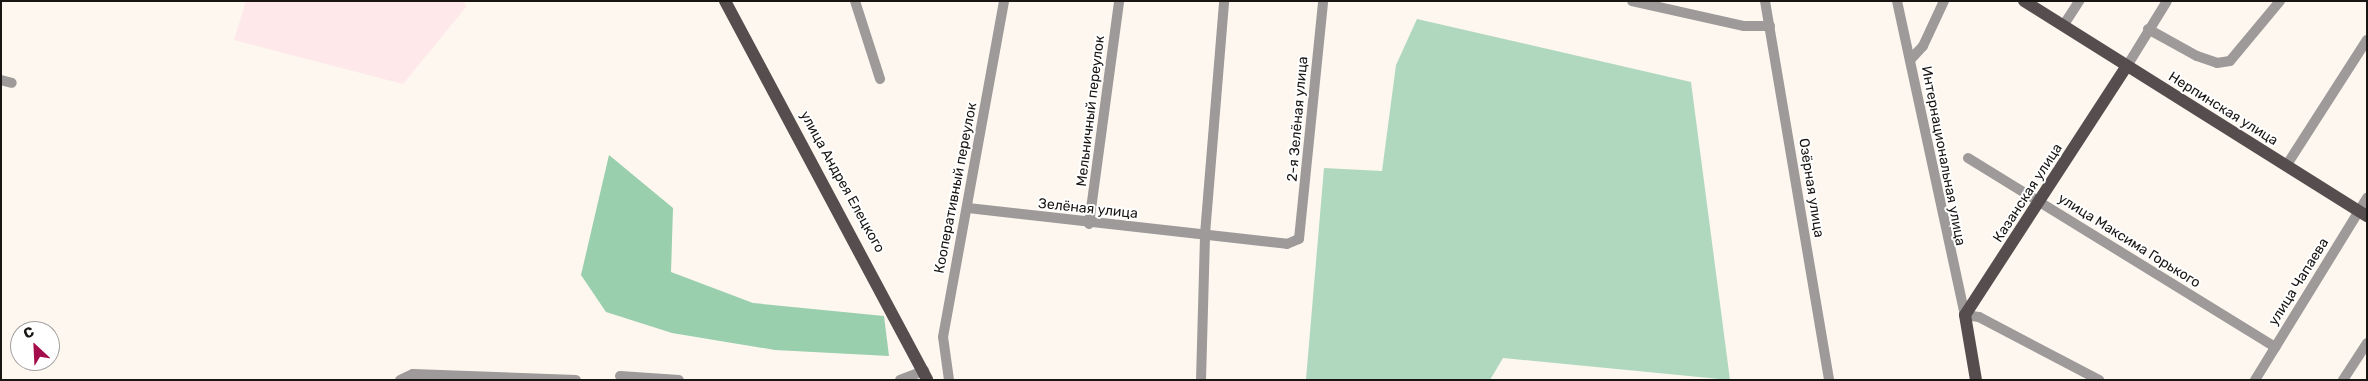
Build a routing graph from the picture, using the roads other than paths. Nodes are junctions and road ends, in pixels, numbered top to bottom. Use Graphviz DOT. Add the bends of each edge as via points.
graph roads {
  1 [pos="726,1"];
  2 [pos="855,1"];
  3 [pos="1004,1"];
  4 [pos="1119,1"];
  5 [pos="1224,1"];
  6 [pos="1323,1"];
  7 [pos="1632,1"];
  8 [pos="1765,1"];
  9 [pos="1897,1"];
  10 [pos="1944,1"];
  11 [pos="2024,1"];
  12 [pos="2079,1"];
  13 [pos="2167,1"];
  14 [pos="2280,1"];
  15 [pos="1770,26"];
  16 [pos="2063,26"];
  17 [pos="2148,29"];
  18 [pos="2367,40"];
  19 [pos="1910,60"];
  20 [pos="2127,66"];
  21 [pos="880,79"];
  22 [pos="1,80"];
  23 [pos="12,83"];
  24 [pos="1968,158"];
  25 [pos="2286,166"];
  26 [pos="2367,198"];
  27 [pos="2040,203"];
  28 [pos="968,208"];
  29 [pos="2363,214"];
  30 [pos="1089,224"];
  31 [pos="1205,234"];
  32 [pos="1299,239"];
  33 [pos="1965,315"];
  34 [pos="2367,343"];
  35 [pos="2275,347"];
  36 [pos="926,375"];
  37 [pos="620,376"];
  38 [pos="402,378"];
  39 [pos="576,380"];
  40 [pos="679,380"];
  41 [pos="900,380"];
  42 [pos="950,380"];
  43 [pos="1201,380"];
  44 [pos="1829,380"];
  45 [pos="1976,380"];
  46 [pos="2099,380"];
  47 [pos="2255,380"];
  48 [pos="2343,380"];
  1 -- 36 [label="main road, улица Андрея Елецкого"];
  2 -- 21 [label="street"];
  3 -- 28 [label="street, Кооперативный переулок"];
  4 -- 30 [label="street, Мельничный переулок"];
  5 -- 31 [label="street"];
  6 -- 32 [label="street, 2-я Зелёная улица"];
  7 -- 15 [label="street" via="1744,26"];
  8 -- 15 [label="street, Озёрная улица"];
  9 -- 19 [label="street, Интернациональная улица"];
  10 -- 19 [label="street" via="1923,46"];
  11 -- 16 [label="main road, Нерпинская улица"];
  12 -- 16 [label="street"];
  13 -- 17 [label="street, Казанская улица"];
  14 -- 17 [label="street" via="2230,61 2217,63 2197,56"];
  15 -- 44 [label="street, Озёрная улица"];
  16 -- 20 [label="main road, Нерпинская улица"];
  17 -- 20 [label="street, Казанская улица"];
  18 -- 25 [label="street"];
  19 -- 33 [label="street, Интернациональная улица"];
  20 -- 25 [label="main road, Нерпинская улица"];
  20 -- 27 [label="main road, Казанская улица"];
  22 -- 23 [label="street"];
  24 -- 27 [label="street, улица Максима Горького"];
  25 -- 29 [label="main road, Нерпинская улица"];
  26 -- 29 [label="street, улица Чапаева"];
  27 -- 33 [label="main road, Казанская улица"];
  27 -- 35 [label="street, улица Максима Горького"];
  28 -- 30 [label="street, Зелёная улица"];
  28 -- 42 [label="street, Кооперативный переулок" via="944,337"];
  29 -- 35 [label="street, улица Чапаева"];
  30 -- 31 [label="street, Зелёная улица"];
  31 -- 32 [label="street, Зелёная улица" via="1287,244"];
  31 -- 43 [label="street"];
  33 -- 45 [label="main road"];
  33 -- 46 [label="street" via="1979,317"];
  34 -- 48 [label="street"];
  35 -- 47 [label="street, улица Чапаева"];
  36 -- 41 [label="street"];
  37 -- 40 [label="street"];
  38 -- 39 [label="street"];
}
